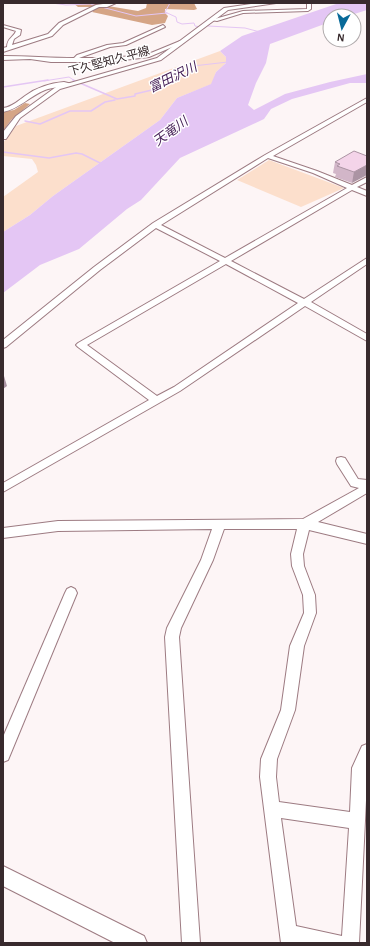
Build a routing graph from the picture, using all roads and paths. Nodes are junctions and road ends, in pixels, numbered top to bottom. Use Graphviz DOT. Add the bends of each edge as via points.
graph roads {
  1 [pos="114,3"];
  2 [pos="273,3"];
  3 [pos="309,3"];
  4 [pos="213,20"];
  5 [pos="3,26"];
  6 [pos="163,26"];
  7 [pos="182,42"];
  8 [pos="12,47"];
  9 [pos="3,50"];
  10 [pos="3,58"];
  11 [pos="75,60"];
  12 [pos="73,82"];
  13 [pos="367,100"];
  14 [pos="3,110"];
  15 [pos="3,138"];
  16 [pos="267,156"];
  17 [pos="367,179"];
  18 [pos="352,188"];
  19 [pos="367,194"];
  20 [pos="156,225"];
  21 [pos="224,260"];
  22 [pos="367,260"];
  23 [pos="304,302"];
  24 [pos="367,338"];
  25 [pos="3,345"];
  26 [pos="157,401"];
  27 [pos="341,461"];
  28 [pos="367,484"];
  29 [pos="3,488"];
  30 [pos="367,488"];
  31 [pos="305,524"];
  32 [pos="220,525"];
  33 [pos="3,533"];
  34 [pos="367,539"];
  35 [pos="71,593"];
  36 [pos="367,751"];
  37 [pos="3,755"];
  38 [pos="272,809"];
  39 [pos="357,821"];
  40 [pos="3,876"];
  41 [pos="290,938"];
  42 [pos="137,943"];
  43 [pos="191,943"];
  44 [pos="337,943"];
  45 [pos="350,943"];
  1 -- 8 [label="street" via="97,6 61,24 50,35"];
  2 -- 4 [label="main road, 下久堅知久平線" via="230,8 222,11"];
  3 -- 4 [label="street" via="308,10 242,12"];
  4 -- 7 [label="main road, 下久堅知久平線"];
  5 -- 8 [label="street" via="18,30 9,46"];
  6 -- 11 [label="street" via="124,44 109,46 79,56"];
  7 -- 11 [label="street" via="147,56"];
  7 -- 12 [label="main road, 下久堅知久平線" via="156,60"];
  8 -- 9 [label="street"];
  10 -- 11 [label="street"];
  12 -- 14 [label="street" via="61,83 35,93 14,108"];
  12 -- 15 [label="main road, 下久堅知久平線" via="58,88 26,110"];
  13 -- 16 [label="street"];
  16 -- 18 [label="street"];
  16 -- 20 [label="street"];
  17 -- 18 [label="street"];
  18 -- 19 [label="street"];
  18 -- 21 [label="street"];
  20 -- 21 [label="street"];
  20 -- 25 [label="street" via="96,269"];
  21 -- 23 [label="street"];
  21 -- 26 [label="street" via="81,345"];
  22 -- 23 [label="street"];
  23 -- 24 [label="street"];
  23 -- 26 [label="street"];
  26 -- 29 [label="street"];
  27 -- 28 [label="street" via="355,483"];
  30 -- 31 [label="street"];
  31 -- 32 [label="street"];
  31 -- 34 [label="street"];
  31 -- 38 [label="street" via="297,554 298,566 309,595 310,612 298,646 288,710 269,759 268,777"];
  32 -- 33 [label="street" via="58,526"];
  32 -- 43 [label="street" via="172,637"];
  35 -- 37 [label="street"];
  36 -- 39 [label="street" via="360,768"];
  38 -- 39 [label="street"];
  38 -- 41 [label="street"];
  39 -- 45 [label="street"];
  40 -- 42 [label="main road"];
  41 -- 44 [label="street"];
}
